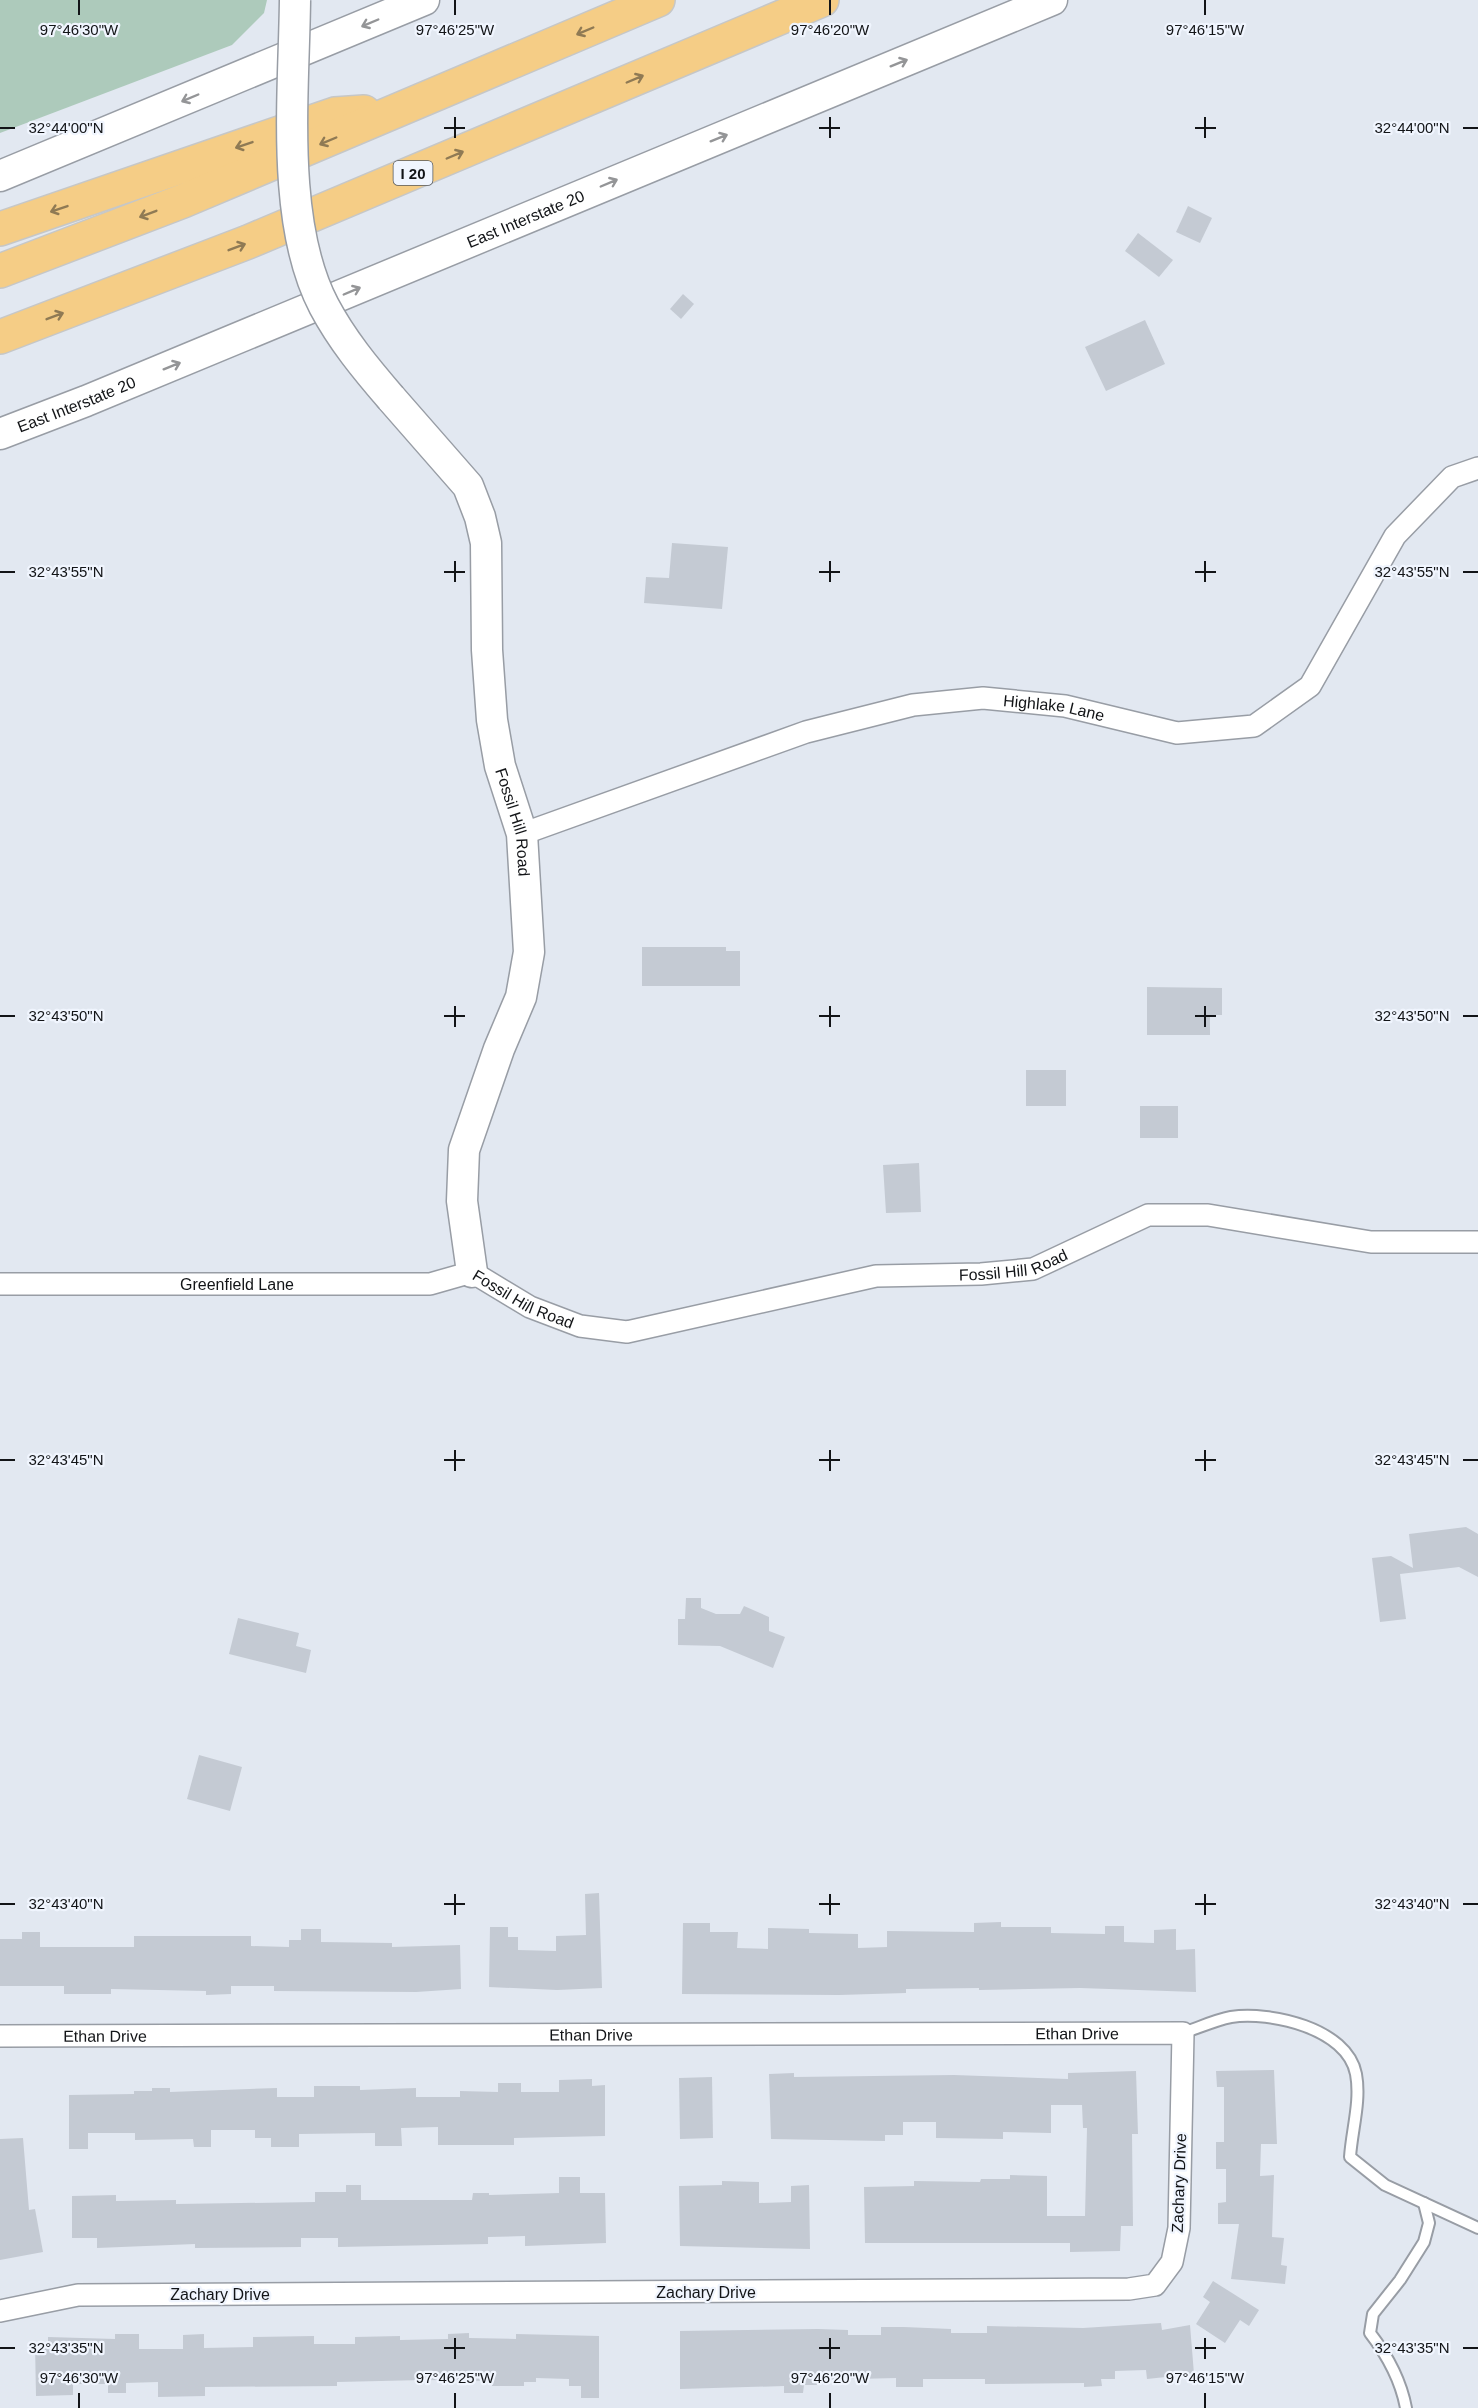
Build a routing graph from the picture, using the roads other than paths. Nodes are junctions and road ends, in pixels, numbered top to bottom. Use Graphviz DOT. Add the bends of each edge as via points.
graph roads {
  1 [pos="295,0"];
  2 [pos="424,0"];
  3 [pos="658,0"];
  4 [pos="822,0"];
  5 [pos="1052,0"];
  6 [pos="294,54"];
  7 [pos="402,110"];
  8 [pos="0,176"];
  9 [pos="0,229"];
  10 [pos="0,271"];
  11 [pos="323,304"];
  12 [pos="0,337"];
  13 [pos="0,434"];
  14 [pos="1478,468"];
  15 [pos="522,834"];
  16 [pos="1478,1242"];
  17 [pos="472,1272"];
  18 [pos="0,1284"];
  19 [pos="1183,2033"];
  20 [pos="0,2036"];
  21 [pos="1424,2203"];
  22 [pos="1478,2228"];
  23 [pos="0,2311"];
  24 [pos="1406,2408"];
  1 -- 6 [label="main road, Fossil Hill Road, bridge"];
  2 -- 6 [label="main road, one-way"];
  3 -- 7 [label="highway, one-way"];
  12 -- 4 [label="highway, I 20, one-way" via="248,242"];
  11 -- 5 [label="main road, East Interstate 20, one-way"];
  6 -- 8 [label="main road, one-way"];
  6 -- 11 [label="main road, Fossil Hill Road, bridge" via="295,197 301,236"];
  7 -- 9 [label="highway, one-way" via="335,114"];
  7 -- 10 [label="highway, one-way" via="183,201"];
  13 -- 11 [label="main road, East Interstate 20, one-way"];
  11 -- 15 [label="main road, Fossil Hill Road, bridge" via="355,355 468,486 480,517 486,543 492,720 500,766"];
  14 -- 15 [label="street, Highlake Lane" via="1452,477 1395,536 1310,686 1254,726 1177,733 1065,706 984,698 913,705 806,732"];
  15 -- 17 [label="main road, Fossil Hill Road" via="529,952 521,997 464,1150 462,1201"];
  16 -- 17 [label="street, Fossil Hill Road" via="1371,1242 1208,1215 1148,1215 1033,1269 981,1274 876,1275 627,1332 580,1326 530,1307"];
  17 -- 18 [label="street, Greenfield Lane" via="430,1284"];
  19 -- 20 [label="street, Ethan Drive"];
  19 -- 21 [label="lane" via="1231,2017 1272,2016 1306,2026 1346,2050 1356,2073 1357,2107 1350,2157 1385,2184"];
  19 -- 23 [label="street, Zachary Drive" via="1179,2228 1172,2262 1155,2285 1129,2289 78,2295"];
  21 -- 22 [label="lane"];
  21 -- 24 [label="lane" via="1429,2223 1424,2242 1401,2280 1373,2314 1371,2333 1383,2349"];
}
